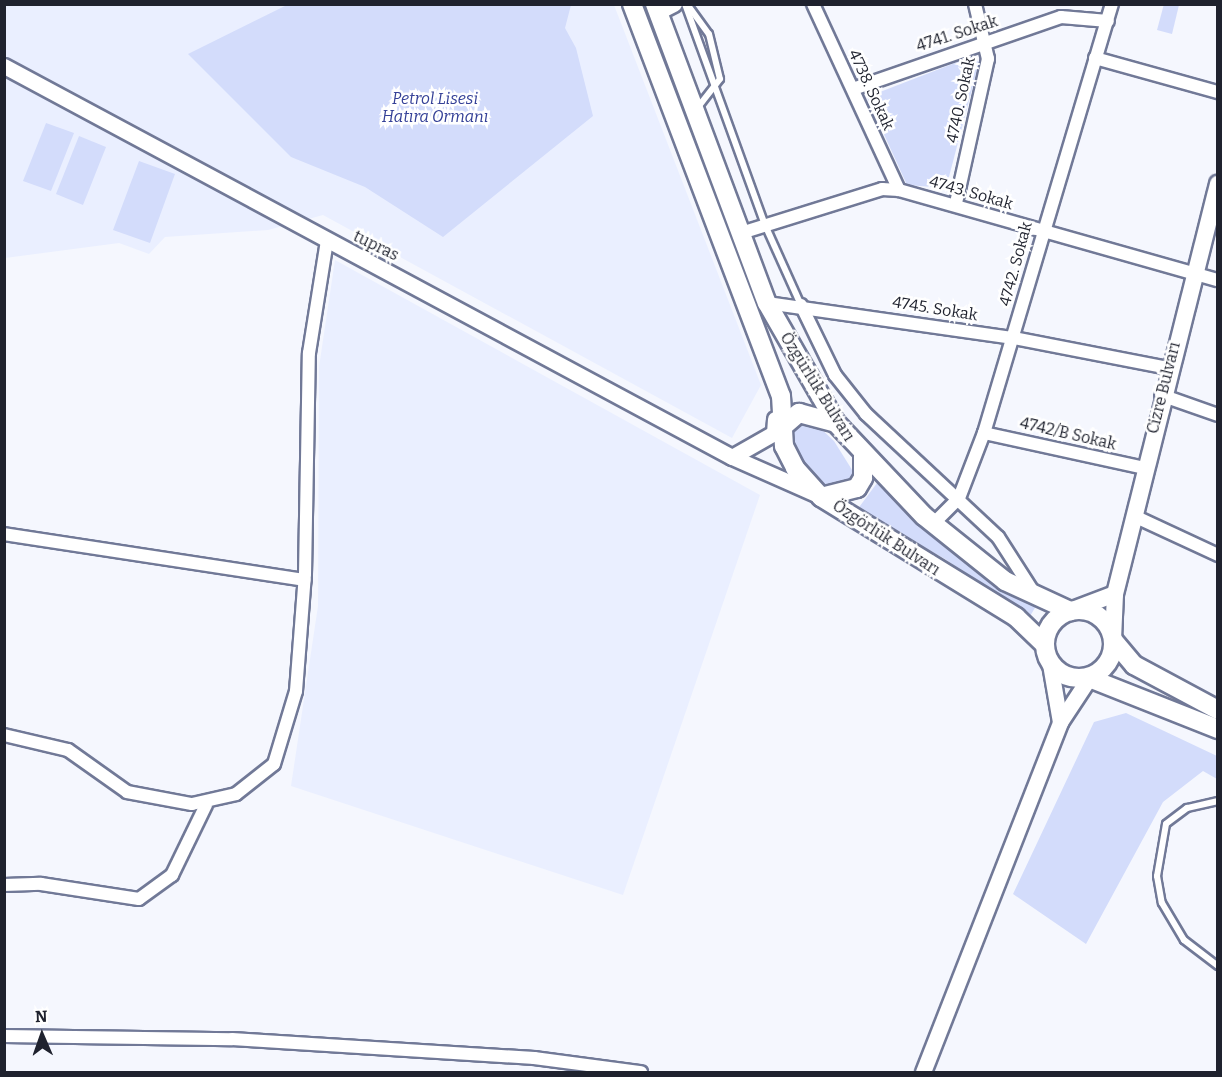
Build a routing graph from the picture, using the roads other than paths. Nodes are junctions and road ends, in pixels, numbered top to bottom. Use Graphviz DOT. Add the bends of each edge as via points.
graph roads {
  1 [pos="632,4"];
  2 [pos="686,4"];
  3 [pos="813,4"];
  4 [pos="975,4"];
  5 [pos="1112,4"];
  6 [pos="662,7"];
  7 [pos="1108,21"];
  8 [pos="988,42"];
  9 [pos="1095,58"];
  10 [pos="4,66"];
  11 [pos="715,84"];
  12 [pos="853,89"];
  13 [pos="1218,92"];
  14 [pos="696,109"];
  15 [pos="1218,184"];
  16 [pos="899,190"];
  17 [pos="956,203"];
  18 [pos="765,225"];
  19 [pos="1041,231"];
  20 [pos="741,233"];
  21 [pos="327,242"];
  22 [pos="1193,274"];
  23 [pos="1218,280"];
  24 [pos="767,303"];
  25 [pos="801,305"];
  26 [pos="1014,338"];
  27 [pos="1168,368"];
  28 [pos="1161,395"];
  29 [pos="782,396"];
  30 [pos="1218,415"];
  31 [pos="836,423"];
  32 [pos="778,431"];
  33 [pos="984,433"];
  34 [pos="863,456"];
  35 [pos="732,457"];
  36 [pos="1145,468"];
  37 [pos="821,497"];
  38 [pos="955,502"];
  39 [pos="1134,516"];
  40 [pos="935,522"];
  41 [pos="4,534"];
  42 [pos="1218,555"];
  43 [pos="305,580"];
  44 [pos="1115,594"];
  45 [pos="1036,597"];
  46 [pos="1070,611"];
  47 [pos="1113,640"];
  48 [pos="1044,644"];
  49 [pos="1050,664"];
  50 [pos="1089,678"];
  51 [pos="1218,710"];
  52 [pos="1060,722"];
  53 [pos="1218,729"];
  54 [pos="4,735"];
  55 [pos="1218,801"];
  56 [pos="206,805"];
  57 [pos="4,885"];
  58 [pos="1218,966"];
  59 [pos="4,1036"];
  60 [pos="641,1072"];
  61 [pos="923,1072"];
  1 -- 29 [label="main road, Özgürlük Bulvarı"];
  2 -- 11 [label="lane"];
  2 -- 11 [label="lane" via="700,17 717,58"];
  3 -- 12 [label="street, 4738. Sokak"];
  4 -- 8 [label="street, 4740. Sokak"];
  5 -- 7 [label="street, 4742. Sokak"];
  6 -- 14 [label="main road, Özgürlük Bulvarı"];
  7 -- 8 [label="street, 4741. Sokak" via="1061,17"];
  7 -- 9 [label="street, 4742. Sokak"];
  8 -- 12 [label="street, 4741. Sokak"];
  8 -- 17 [label="street, 4740. Sokak"];
  9 -- 13 [label="street"];
  9 -- 19 [label="street, 4742. Sokak"];
  10 -- 21 [label="street, tupras"];
  11 -- 14 [label="lane"];
  11 -- 18 [label="lane"];
  12 -- 16 [label="street, 4738. Sokak"];
  14 -- 20 [label="main road, Özgürlük Bulvarı"];
  15 -- 22 [label="main road, Cizre Bulvarı"];
  16 -- 17 [label="street, 4743. Sokak"];
  16 -- 18 [label="street, 4743. Sokak" via="882,189"];
  17 -- 19 [label="street, 4743. Sokak"];
  18 -- 20 [label="street, 4743. Sokak"];
  18 -- 25 [label="lane"];
  19 -- 22 [label="street, 4743. Sokak"];
  19 -- 26 [label="street, 4742. Sokak"];
  20 -- 24 [label="main road, Özgürlük Bulvarı"];
  21 -- 35 [label="street, tupras" via="492,323"];
  21 -- 43 [label="street" via="309,353"];
  22 -- 23 [label="street, 4743. Sokak"];
  22 -- 27 [label="main road, Cizre Bulvarı"];
  24 -- 25 [label="street, 4745. Sokak"];
  24 -- 31 [label="main road, Özgürlük Bulvarı"];
  25 -- 26 [label="street, 4745. Sokak"];
  25 -- 38 [label="street" via="841,383"];
  26 -- 27 [label="street, 4745. Sokak"];
  26 -- 33 [label="street, 4742. Sokak"];
  27 -- 28 [label="main road, Cizre Bulvarı"];
  28 -- 30 [label="street"];
  28 -- 36 [label="main road, Cizre Bulvarı"];
  29 -- 32 [label="main road, Özgörlük Bulvarı"];
  31 -- 32 [label="main road" via="799,413"];
  31 -- 34 [label="main road, Özgürlük Bulvarı"];
  32 -- 35 [label="street"];
  32 -- 37 [label="main road, Özgörlük Bulvarı" via="795,468"];
  33 -- 36 [label="street, 4742/B Sokak"];
  33 -- 38 [label="street, 4742. Sokak"];
  34 -- 37 [label="main road" via="863,478 856,488"];
  34 -- 40 [label="main road, Özgürlük Bulvarı"];
  35 -- 37 [label="street, tupras"];
  36 -- 39 [label="main road, Cizre Bulvarı"];
  37 -- 48 [label="main road, Özgörlük Bulvarı" via="1017,617"];
  38 -- 40 [label="street, 4742. Sokak"];
  38 -- 45 [label="street" via="998,537"];
  39 -- 42 [label="street"];
  39 -- 44 [label="main road, Cizre Bulvarı"];
  40 -- 45 [label="main road, Özgürlük Bulvarı" via="1005,581"];
  41 -- 43 [label="street"];
  43 -- 56 [label="street" via="296,691 280,753 253,785"];
  44 -- 46 [label="main road"];
  44 -- 47 [label="main road, Cizre Bulvarı"];
  45 -- 46 [label="main road, Özgürlük Bulvarı"];
  46 -- 47 [label="main road" via="1093,613"];
  46 -- 48 [label="main road" via="1054,620"];
  47 -- 50 [label="main road" via="1110,659"];
  47 -- 51 [label="main road" via="1134,665"];
  48 -- 49 [label="main road"];
  49 -- 50 [label="main road" via="1067,677"];
  49 -- 52 [label="street"];
  50 -- 52 [label="street"];
  50 -- 53 [label="main road"];
  52 -- 61 [label="street"];
  54 -- 56 [label="street" via="68,750 127,792"];
  55 -- 58 [label="lane" via="1187,808 1166,824 1157,876 1162,903 1184,940"];
  56 -- 57 [label="street" via="171,875 139,899 40,884"];
  59 -- 60 [label="street" via="232,1039 534,1058"];
}
